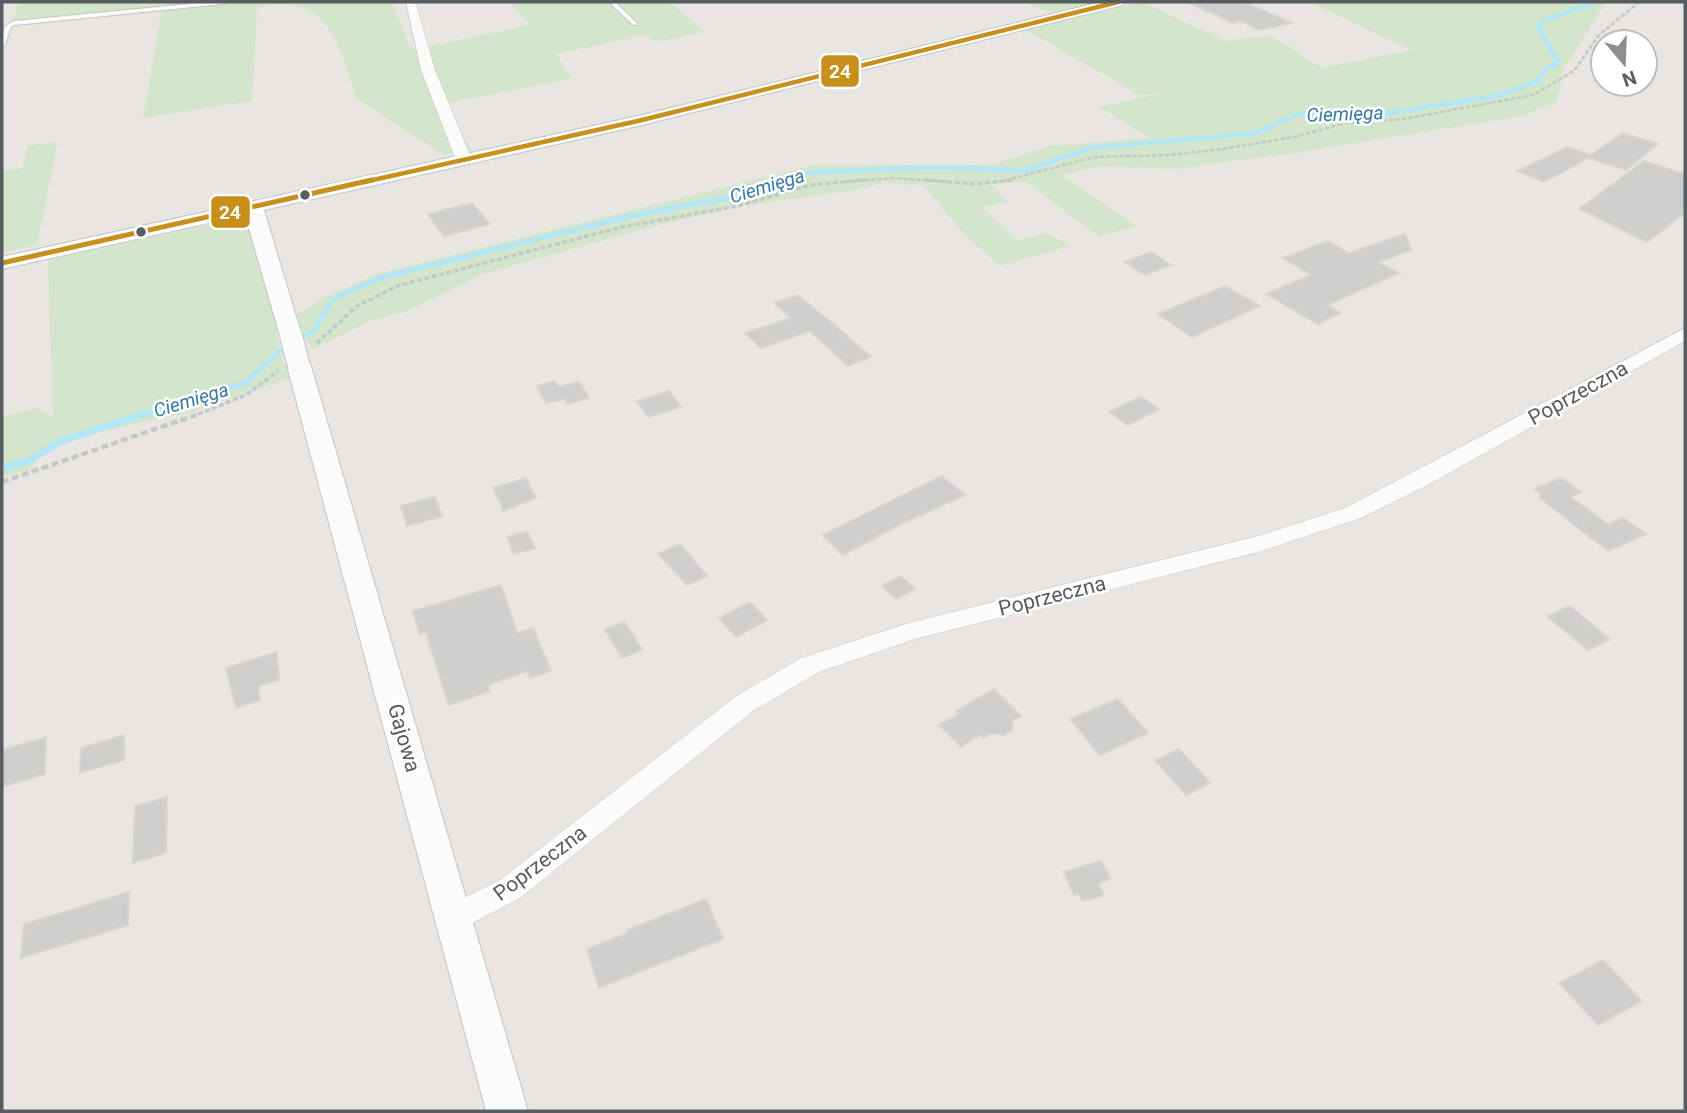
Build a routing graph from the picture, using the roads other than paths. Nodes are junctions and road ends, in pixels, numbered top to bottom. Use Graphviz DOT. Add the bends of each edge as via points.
graph roads {
  1 [pos="223,2"];
  2 [pos="612,2"];
  3 [pos="1118,2"];
  4 [pos="410,4"];
  5 [pos="635,24"];
  6 [pos="2,45"];
  7 [pos="464,160"];
  8 [pos="253,206"];
  9 [pos="2,263"];
  10 [pos="1685,334"];
  11 [pos="455,918"];
  12 [pos="507,1111"];
  1 -- 6 [label="lane" via="13,23"];
  2 -- 5 [label="lane"];
  3 -- 7 [label="street"];
  4 -- 7 [label="street" via="428,70"];
  7 -- 8 [label="street"];
  8 -- 9 [label="street"];
  8 -- 11 [label="street, Gajowa, bridge" via="290,336 292,366"];
  10 -- 11 [label="street, Poprzeczna" via="1353,513 1262,543 912,631 810,665 744,704 510,889"];
  11 -- 12 [label="street, Gajowa"];
}
